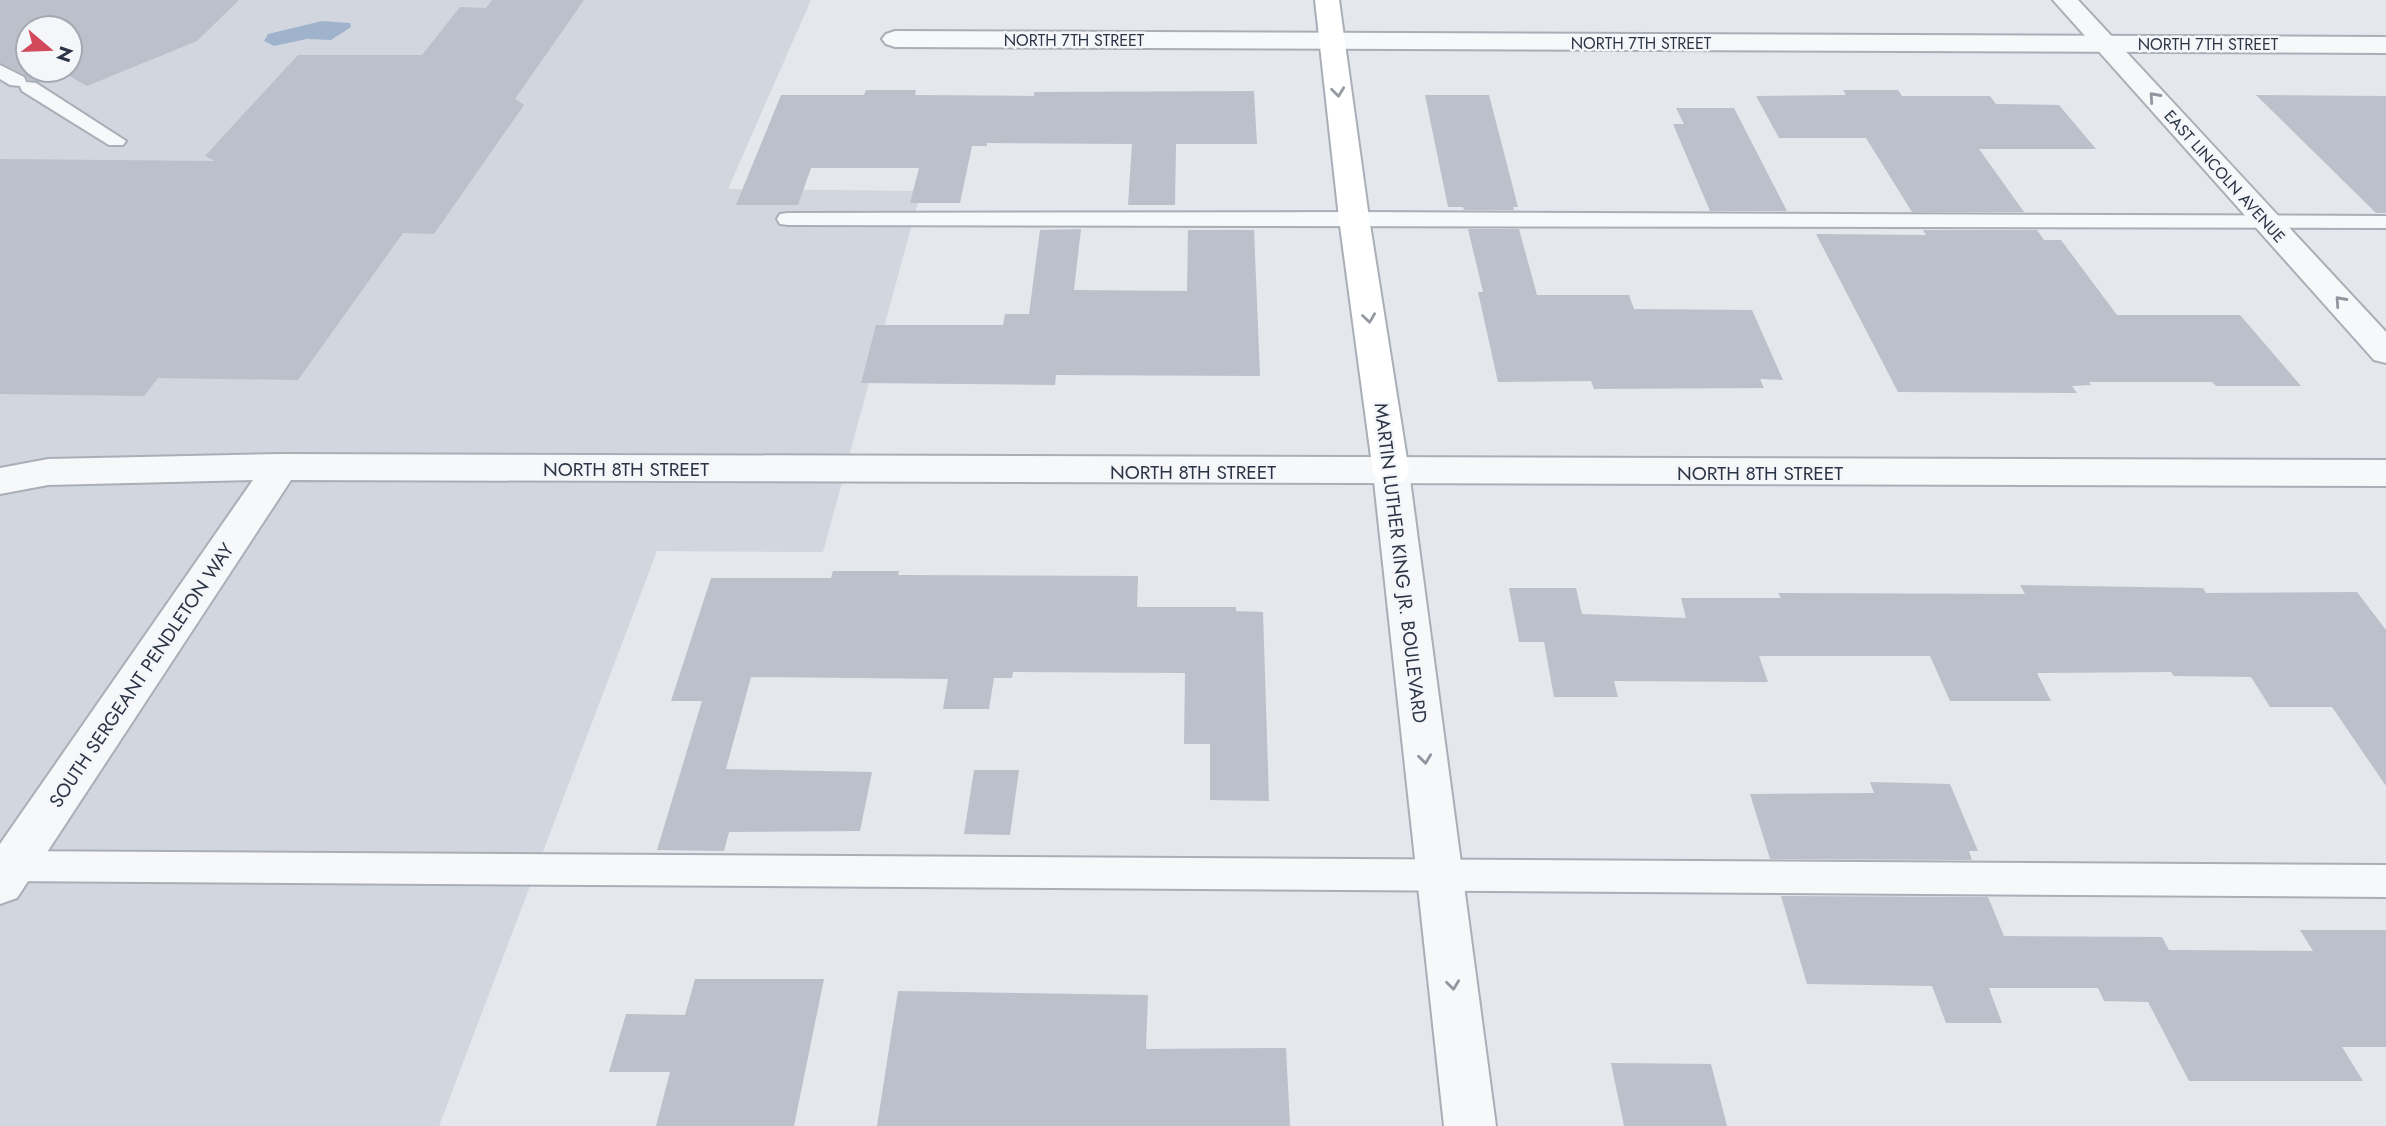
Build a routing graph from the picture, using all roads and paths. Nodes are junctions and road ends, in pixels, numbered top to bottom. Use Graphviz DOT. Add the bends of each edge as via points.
graph roads {
  1 [pos="1327,0"];
  2 [pos="2065,0"];
  3 [pos="895,39"];
  4 [pos="1332,42"];
  5 [pos="2105,44"];
  6 [pos="2386,45"];
  7 [pos="0,71"];
  8 [pos="116,141"];
  9 [pos="1354,218"];
  10 [pos="788,219"];
  11 [pos="2267,222"];
  12 [pos="2386,222"];
  13 [pos="2386,352"];
  14 [pos="281,467"];
  15 [pos="1391,472"];
  16 [pos="2386,473"];
  17 [pos="0,481"];
  18 [pos="4,871"];
  19 [pos="1439,874"];
  20 [pos="2386,881"];
  21 [pos="1470,1126"];
  1 -- 4 [label="main road, MARTIN LUTHER KING JR. BOULEVARD"];
  2 -- 5 [label="street, EAST LINCOLN AVENUE"];
  3 -- 4 [label="street, NORTH 7TH STREET"];
  4 -- 5 [label="street, NORTH 7TH STREET"];
  4 -- 9 [label="main road, MARTIN LUTHER KING JR. BOULEVARD, one-way"];
  5 -- 6 [label="street, NORTH 7TH STREET"];
  11 -- 5 [label="street, EAST LINCOLN AVENUE, one-way"];
  7 -- 8 [label="lane"];
  9 -- 10 [label="lane"];
  9 -- 11 [label="lane"];
  9 -- 15 [label="main road, MARTIN LUTHER KING JR. BOULEVARD, one-way"];
  11 -- 12 [label="lane"];
  13 -- 11 [label="street, EAST LINCOLN AVENUE, one-way"];
  14 -- 15 [label="street, NORTH 8TH STREET"];
  14 -- 17 [label="street, NORTH 8TH STREET" via="48,472"];
  14 -- 18 [label="street, SOUTH SERGEANT PENDLETON WAY"];
  15 -- 16 [label="street, NORTH 8TH STREET"];
  15 -- 19 [label="street, MARTIN LUTHER KING JR. BOULEVARD, one-way"];
  18 -- 19 [label="lane"];
  19 -- 20 [label="lane"];
  19 -- 21 [label="street, MARTIN LUTHER KING JR. BOULEVARD, one-way"];
}
